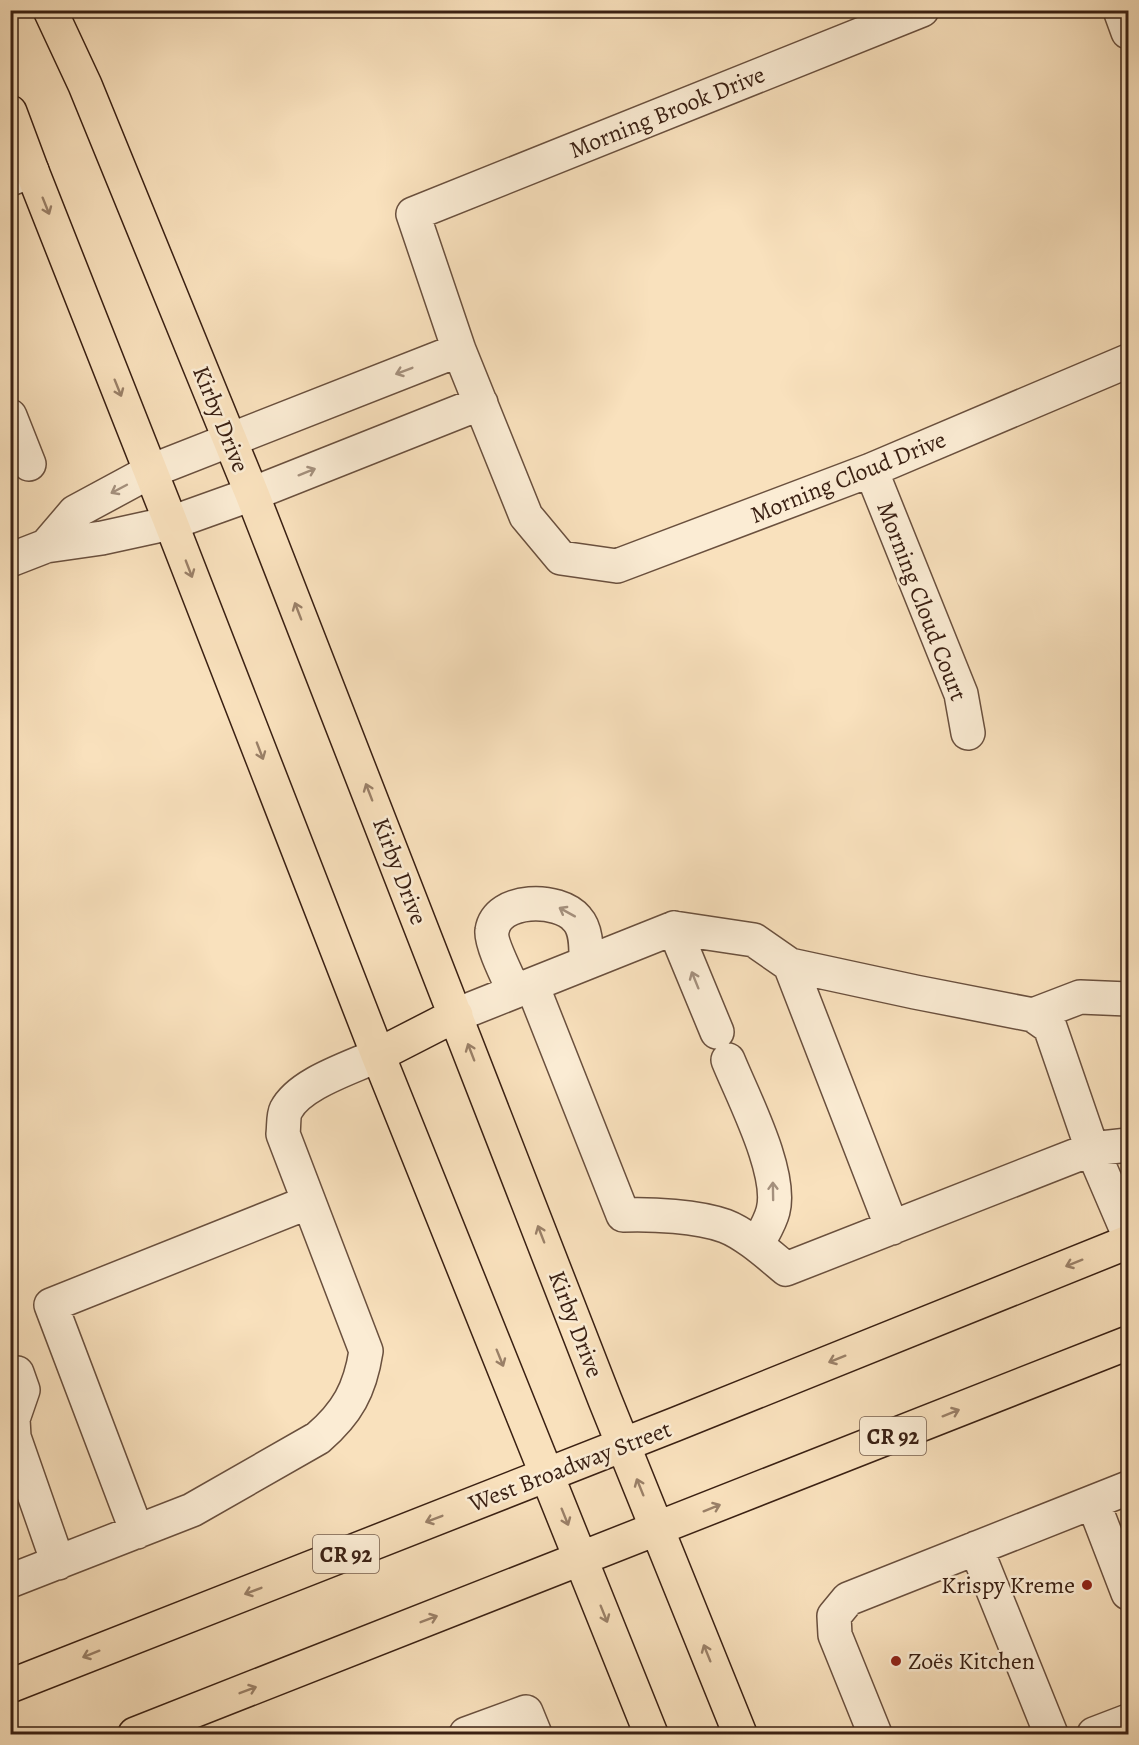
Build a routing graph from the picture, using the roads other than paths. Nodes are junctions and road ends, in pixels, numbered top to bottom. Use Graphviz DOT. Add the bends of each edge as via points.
graph roads {
  1 [pos="50,10"];
  2 [pos="922,10"];
  3 [pos="1120,10"];
  4 [pos="1128,32"];
  5 [pos="10,112"];
  6 [pos="21,175"];
  7 [pos="459,350"];
  8 [pos="1128,361"];
  9 [pos="481,403"];
  10 [pos="10,416"];
  11 [pos="230,439"];
  12 [pos="29,464"];
  13 [pos="871,470"];
  14 [pos="151,471"];
  15 [pos="252,494"];
  16 [pos="171,523"];
  17 [pos="46,546"];
  18 [pos="10,560"];
  19 [pos="968,733"];
  20 [pos="674,928"];
  21 [pos="586,963"];
  22 [pos="790,965"];
  23 [pos="523,988"];
  24 [pos="1128,999"];
  25 [pos="456,1015"];
  26 [pos="1033,1015"];
  27 [pos="378,1055"];
  28 [pos="1128,1145"];
  29 [pos="1092,1149"];
  30 [pos="309,1202"];
  31 [pos="892,1228"];
  32 [pos="1128,1233"];
  33 [pos="1128,1242"];
  34 [pos="757,1245"];
  35 [pos="1128,1343"];
  36 [pos="17,1373"];
  37 [pos="623,1445"];
  38 [pos="547,1474"];
  39 [pos="1128,1488"];
  40 [pos="1093,1502"];
  41 [pos="657,1529"];
  42 [pos="137,1532"];
  43 [pos="976,1548"];
  44 [pos="582,1560"];
  45 [pos="58,1563"];
  46 [pos="10,1581"];
  47 [pos="1128,1593"];
  48 [pos="10,1686"];
  49 [pos="1128,1721"];
  50 [pos="135,1734"];
  51 [pos="466,1734"];
  52 [pos="535,1734"];
  53 [pos="651,1734"];
  54 [pos="740,1734"];
  55 [pos="875,1734"];
  56 [pos="1051,1734"];
  57 [pos="1094,1734"];
  1 -- 11 [label="main road, Kirby Drive" via="86,85"];
  2 -- 7 [label="street, Morning Brook Drive" via="413,214"];
  3 -- 4 [label="street"];
  5 -- 6 [label="main road"];
  6 -- 14 [label="main road, one-way"];
  7 -- 9 [label="street"];
  7 -- 11 [label="street, one-way"];
  8 -- 13 [label="street, Morning Cloud Drive"];
  9 -- 13 [label="street, Morning Cloud Drive" via="526,516 561,558 617,566"];
  15 -- 9 [label="street, one-way"];
  10 -- 12 [label="street"];
  11 -- 14 [label="street"];
  11 -- 15 [label="main road, Kirby Drive"];
  13 -- 19 [label="street, Morning Cloud Court" via="961,694"];
  14 -- 16 [label="main road"];
  14 -- 17 [label="street, one-way" via="75,512"];
  15 -- 16 [label="street"];
  25 -- 15 [label="main road, Kirby Drive, one-way"];
  16 -- 17 [label="street"];
  16 -- 27 [label="main road, one-way"];
  17 -- 18 [label="street"];
  20 -- 21 [label="street"];
  20 -- 22 [label="street" via="754,940"];
  34 -- 20 [label="street, one-way" via="773,1211 769,1162"];
  21 -- 23 [label="street"];
  21 -- 23 [label="street, one-way" via="585,936 579,920 569,911 549,905 519,904 500,916 492,930 493,940"];
  22 -- 26 [label="street"];
  22 -- 31 [label="street"];
  23 -- 25 [label="street"];
  23 -- 34 [label="street" via="622,1215 647,1214 726,1226"];
  24 -- 26 [label="street" via="1080,997"];
  25 -- 27 [label="main road"];
  37 -- 25 [label="main road, Kirby Drive, one-way"];
  26 -- 29 [label="street" via="1050,1026"];
  27 -- 30 [label="street" via="315,1084 299,1094 285,1111 283,1134"];
  27 -- 38 [label="main road, one-way"];
  28 -- 29 [label="street"];
  29 -- 31 [label="street"];
  29 -- 32 [label="street"];
  30 -- 42 [label="street" via="366,1352 363,1375 348,1406 318,1438 192,1510"];
  30 -- 42 [label="street" via="51,1305"];
  31 -- 34 [label="street" via="786,1269"];
  33 -- 37 [label="main road, West Broadway Street / CR 92, one-way"];
  41 -- 35 [label="main road, CR 92, one-way"];
  36 -- 45 [label="street" via="23,1390 13,1419 14,1437"];
  37 -- 38 [label="main road, West Broadway Street / CR 92"];
  41 -- 37 [label="main road, Kirby Drive, one-way"];
  38 -- 44 [label="main road, one-way"];
  38 -- 48 [label="main road, West Broadway Street / CR 92, one-way"];
  39 -- 40 [label="street"];
  40 -- 43 [label="street"];
  40 -- 47 [label="street"];
  41 -- 44 [label="main road, CR 92"];
  54 -- 41 [label="main road, Kirby Drive, one-way"];
  42 -- 45 [label="street"];
  43 -- 55 [label="street" via="848,1599 834,1616 835,1635"];
  43 -- 56 [label="street"];
  50 -- 44 [label="main road, CR 92, one-way"];
  44 -- 53 [label="main road, one-way"];
  45 -- 46 [label="street"];
  49 -- 57 [label="street"];
  51 -- 52 [label="street" via="525,1712"];
}
